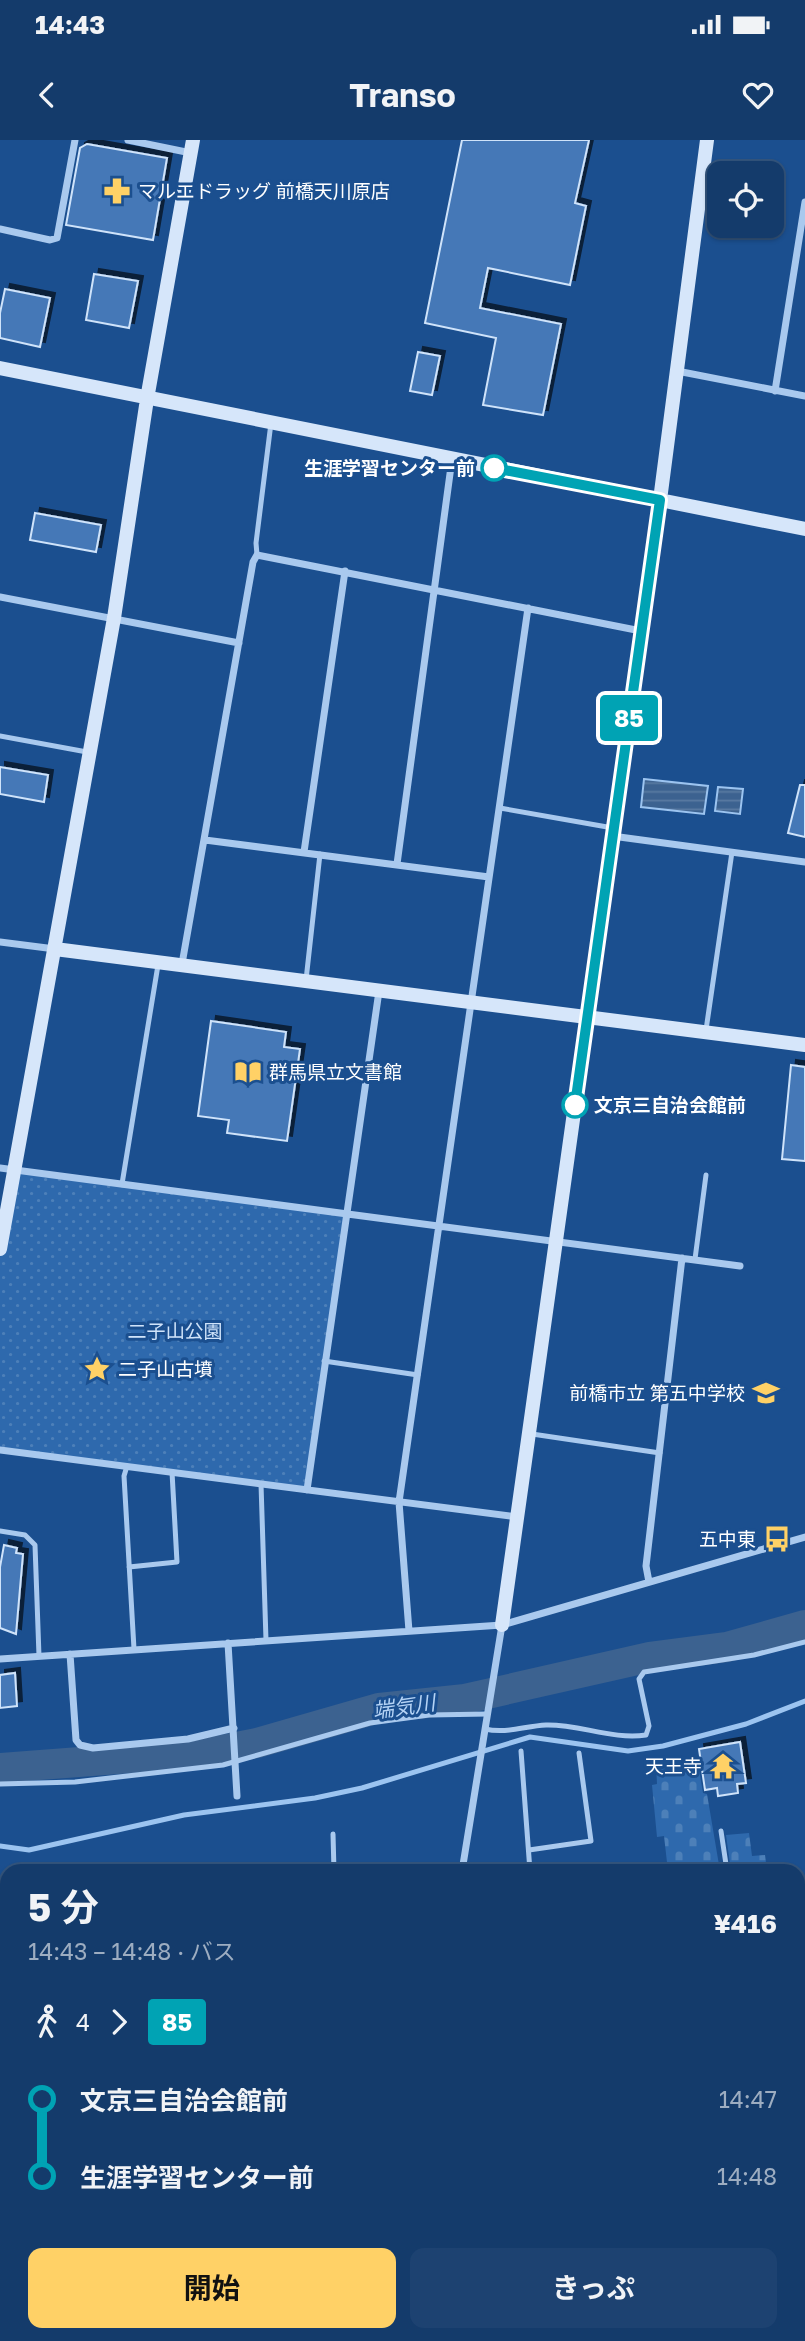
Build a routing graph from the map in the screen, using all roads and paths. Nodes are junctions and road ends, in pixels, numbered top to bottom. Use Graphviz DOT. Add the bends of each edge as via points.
graph roads {
  1 [pos="75,140"];
  2 [pos="128,140"];
  3 [pos="707,140"];
  4 [pos="192,146"];
  5 [pos="805,202"];
  6 [pos="0,229"];
  7 [pos="0,368"];
  8 [pos="677,371"];
  9 [pos="775,391"];
  10 [pos="805,396"];
  11 [pos="147,400"];
  12 [pos="271,423"];
  13 [pos="452,459"];
  14 [pos="660,500"];
  15 [pos="805,529"];
  16 [pos="257,555"];
  17 [pos="345,571"];
  18 [pos="432,590"];
  19 [pos="0,597"];
  20 [pos="528,608"];
  21 [pos="114,618"];
  22 [pos="642,631"];
  23 [pos="239,643"];
  24 [pos="0,736"];
  25 [pos="90,752"];
  26 [pos="500,808"];
  27 [pos="613,832"];
  28 [pos="205,840"];
  29 [pos="304,852"];
  30 [pos="732,852"];
  31 [pos="320,854"];
  32 [pos="805,862"];
  33 [pos="397,864"];
  34 [pos="489,877"];
  35 [pos="0,942"];
  36 [pos="55,949"];
  37 [pos="158,962"];
  38 [pos="182,964"];
  39 [pos="305,981"];
  40 [pos="379,990"];
  41 [pos="471,1001"];
  42 [pos="585,1018"];
  43 [pos="705,1033"];
  44 [pos="805,1045"];
  45 [pos="7,1169"];
  46 [pos="706,1175"];
  47 [pos="122,1184"];
  48 [pos="347,1212"];
  49 [pos="439,1224"];
  50 [pos="558,1243"];
  51 [pos="0,1249"];
  52 [pos="682,1258"];
  53 [pos="695,1259"];
  54 [pos="740,1266"];
  55 [pos="324,1361"];
  56 [pos="418,1375"];
  57 [pos="530,1433"];
  58 [pos="0,1450"];
  59 [pos="660,1452"];
  60 [pos="127,1466"];
  61 [pos="172,1472"];
  62 [pos="261,1484"];
  63 [pos="307,1490"];
  64 [pos="399,1502"];
  65 [pos="518,1517"];
  66 [pos="0,1531"];
  67 [pos="805,1537"];
  68 [pos="129,1567"];
  69 [pos="649,1582"];
  70 [pos="502,1625"];
  71 [pos="409,1631"];
  72 [pos="266,1640"];
  73 [pos="805,1642"];
  74 [pos="228,1643"];
  75 [pos="134,1649"];
  76 [pos="70,1654"];
  77 [pos="39,1656"];
  78 [pos="0,1659"];
  79 [pos="488,1714"];
  80 [pos="234,1728"];
  81 [pos="485,1729"];
  82 [pos="521,1751"];
  83 [pos="579,1753"];
  84 [pos="235,1762"];
  85 [pos="0,1784"];
  86 [pos="237,1796"];
  87 [pos="721,1831"];
  88 [pos="332,1834"];
  89 [pos="529,1850"];
  90 [pos="334,1864"];
  91 [pos="463,1864"];
  92 [pos="530,1864"];
  93 [pos="726,1864"];
  1 -- 6 [label="street" via="57,238"];
  2 -- 4 [label="street"];
  3 -- 8 [label="street"];
  4 -- 11 [label="street"];
  5 -- 9 [label="street"];
  7 -- 11 [label="street"];
  8 -- 9 [label="street"];
  8 -- 14 [label="street"];
  9 -- 10 [label="street"];
  11 -- 12 [label="street"];
  11 -- 21 [label="street"];
  12 -- 13 [label="street"];
  12 -- 16 [label="lane"];
  13 -- 14 [label="street"];
  13 -- 18 [label="street"];
  14 -- 15 [label="street"];
  14 -- 22 [label="street"];
  16 -- 17 [label="street"];
  16 -- 23 [label="street"];
  17 -- 18 [label="street"];
  17 -- 29 [label="street"];
  18 -- 20 [label="street"];
  18 -- 33 [label="street"];
  19 -- 21 [label="street"];
  20 -- 22 [label="street"];
  20 -- 26 [label="street"];
  21 -- 23 [label="street"];
  21 -- 25 [label="street"];
  22 -- 27 [label="street"];
  23 -- 28 [label="street"];
  24 -- 25 [label="lane"];
  25 -- 36 [label="street"];
  26 -- 27 [label="lane"];
  26 -- 34 [label="street"];
  27 -- 30 [label="street"];
  27 -- 42 [label="street"];
  28 -- 29 [label="street"];
  28 -- 38 [label="street"];
  29 -- 31 [label="street"];
  30 -- 32 [label="street"];
  30 -- 43 [label="lane"];
  31 -- 33 [label="street"];
  31 -- 39 [label="lane"];
  33 -- 34 [label="street"];
  34 -- 41 [label="street"];
  35 -- 36 [label="street"];
  36 -- 37 [label="street"];
  36 -- 45 [label="street"];
  37 -- 38 [label="street"];
  37 -- 47 [label="lane"];
  38 -- 39 [label="street"];
  39 -- 40 [label="street"];
  40 -- 41 [label="street"];
  40 -- 48 [label="street"];
  41 -- 42 [label="street"];
  41 -- 49 [label="street"];
  42 -- 43 [label="street"];
  42 -- 50 [label="street"];
  43 -- 44 [label="street"];
  45 -- 47 [label="street"];
  45 -- 51 [label="street"];
  46 -- 53 [label="lane"];
  47 -- 48 [label="street"];
  48 -- 49 [label="street"];
  48 -- 55 [label="street"];
  49 -- 50 [label="street"];
  49 -- 56 [label="street"];
  50 -- 52 [label="street"];
  50 -- 57 [label="street"];
  52 -- 53 [label="street"];
  52 -- 59 [label="street"];
  53 -- 54 [label="street"];
  55 -- 56 [label="lane"];
  55 -- 63 [label="street"];
  56 -- 64 [label="street"];
  57 -- 59 [label="lane"];
  57 -- 65 [label="street"];
  58 -- 60 [label="street"];
  59 -- 69 [label="street" via="646,1566"];
  60 -- 61 [label="street"];
  60 -- 68 [label="lane"];
  61 -- 62 [label="street"];
  61 -- 68 [label="lane" via="177,1562"];
  62 -- 63 [label="street"];
  62 -- 72 [label="lane"];
  63 -- 64 [label="street"];
  64 -- 65 [label="street"];
  64 -- 71 [label="street"];
  65 -- 70 [label="street"];
  66 -- 77 [label="lane" via="25,1535 35,1545"];
  67 -- 69 [label="street"];
  68 -- 75 [label="lane"];
  69 -- 70 [label="street"];
  70 -- 71 [label="street"];
  70 -- 79 [label="street"];
  71 -- 72 [label="street"];
  72 -- 74 [label="street"];
  73 -- 81 [label="lane" via="644,1672 639,1679 649,1726 646,1735 627,1737 549,1725 497,1732"];
  74 -- 75 [label="street"];
  74 -- 80 [label="street"];
  75 -- 76 [label="street"];
  76 -- 77 [label="street"];
  76 -- 80 [label="street" via="80,1745 93,1748 188,1739"];
  77 -- 78 [label="street"];
  79 -- 81 [label="street"];
  79 -- 84 [label="lane" via="370,1723"];
  80 -- 84 [label="street"];
  81 -- 91 [label="street"];
  82 -- 89 [label="lane"];
  83 -- 89 [label="lane" via="591,1841"];
  84 -- 85 [label="lane" via="75,1782"];
  84 -- 86 [label="street"];
  87 -- 93 [label="lane"];
  88 -- 90 [label="lane"];
  89 -- 92 [label="lane"];
}
